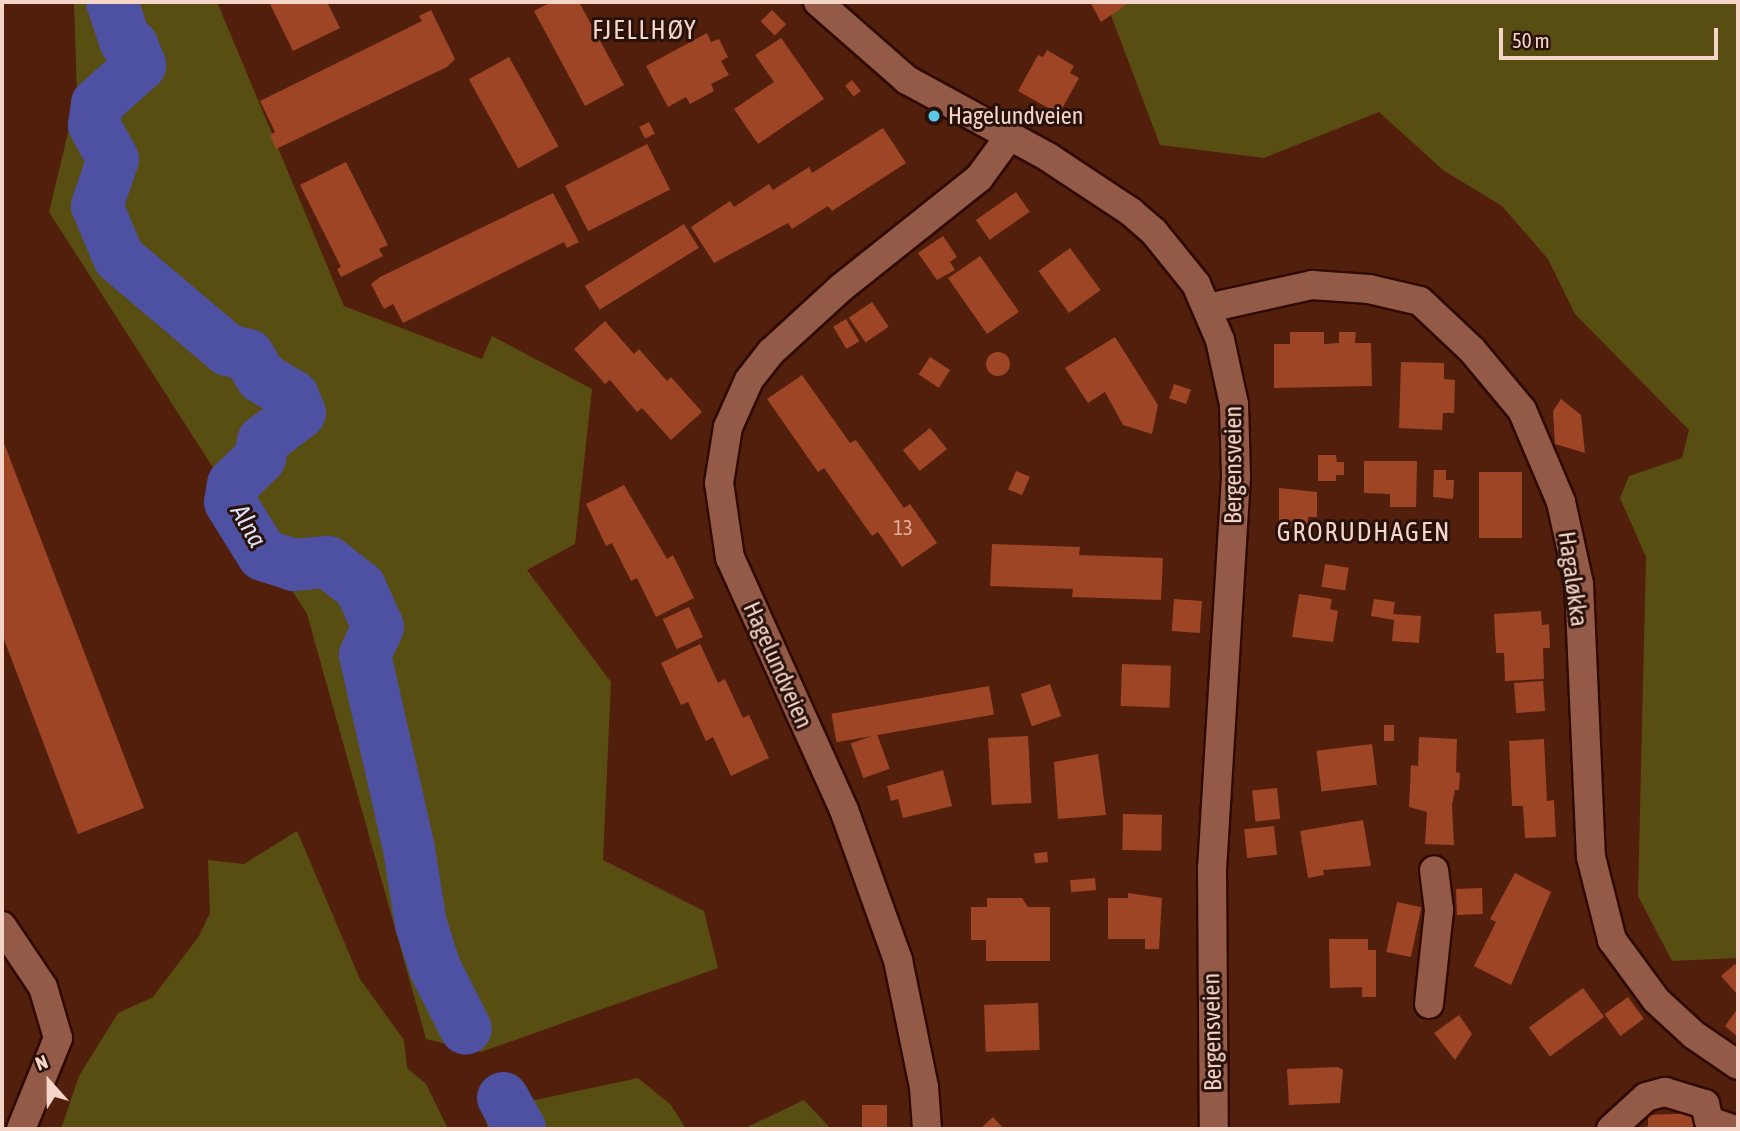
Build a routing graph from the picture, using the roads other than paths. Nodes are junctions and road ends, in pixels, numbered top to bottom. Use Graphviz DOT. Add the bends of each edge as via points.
graph roads {
  1 [pos="818,2"];
  2 [pos="1009,137"];
  3 [pos="1208,308"];
  4 [pos="1434,870"];
  5 [pos="2,926"];
  6 [pos="1429,1004"];
  7 [pos="1738,1065"];
  8 [pos="1717,1127"];
  9 [pos="21,1129"];
  10 [pos="927,1129"];
  11 [pos="1214,1129"];
  12 [pos="1611,1129"];
  1 -- 2 [label="street, Bergensveien" via="907,80"];
  2 -- 3 [label="street, Bergensveien" via="1105,192 1154,232 1196,284"];
  2 -- 10 [label="street, Hagelundveien" via="979,178 842,287 771,352 749,380 728,427 719,483 730,558 844,810 898,960 924,1087"];
  3 -- 7 [label="street, Hagaløkka" via="1312,285 1369,289 1420,301 1472,350 1522,410 1561,502 1579,584 1591,857 1612,940 1657,1000 1693,1035"];
  3 -- 11 [label="street, Bergensveien" via="1229,371 1236,439 1211,893"];
  4 -- 6 [label="street" via="1439,910"];
  5 -- 9 [label="street" via="43,987 58,1038"];
  8 -- 12 [label="street" via="1705,1104 1665,1092 1647,1097"];
}
